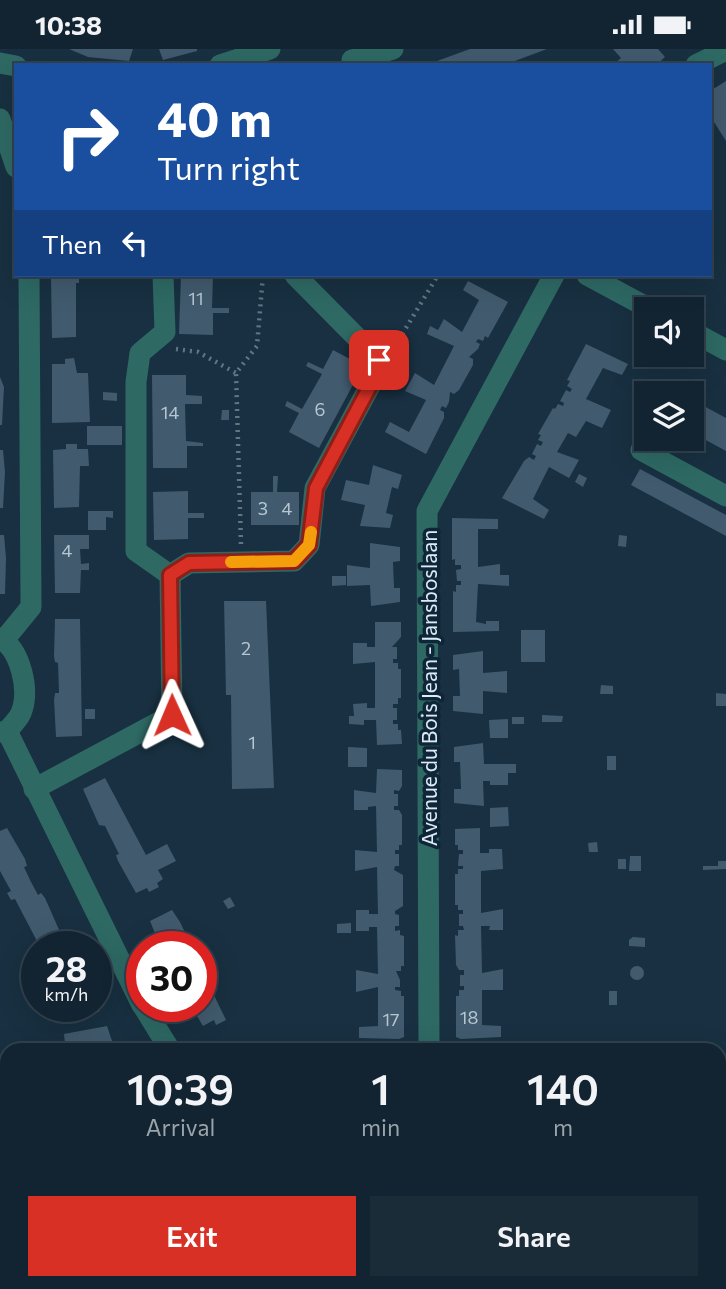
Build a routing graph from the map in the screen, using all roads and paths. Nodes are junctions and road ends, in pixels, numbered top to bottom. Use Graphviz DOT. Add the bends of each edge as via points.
graph roads {
  1 [pos="270,49"];
  2 [pos="393,49"];
  3 [pos="726,50"];
  4 [pos="351,58"];
  5 [pos="226,63"];
  6 [pos="700,63"];
  7 [pos="2,130"];
  8 [pos="14,162"];
  9 [pos="29,277"];
  10 [pos="163,277"];
  11 [pos="263,277"];
  12 [pos="297,277"];
  13 [pos="437,277"];
  14 [pos="553,277"];
  15 [pos="591,277"];
  16 [pos="634,300"];
  17 [pos="704,338"];
  18 [pos="151,344"];
  19 [pos="726,350"];
  20 [pos="379,360"];
  21 [pos="236,373"];
  22 [pos="643,451"];
  23 [pos="726,496"];
  24 [pos="242,562"];
  25 [pos="170,575"];
  26 [pos="2,638"];
  27 [pos="3,731"];
  28 [pos="34,789"];
  29 [pos="126,973"];
  30 [pos="153,1022"];
  31 [pos="148,1042"];
  32 [pos="145,1043"];
  33 [pos="166,1043"];
  34 [pos="429,1043"];
  1 -- 5 [label="street"];
  2 -- 4 [label="street"];
  3 -- 6 [label="street"];
  7 -- 8 [label="street"];
  9 -- 26 [label="street" via="31,607"];
  10 -- 18 [label="street" via="165,331"];
  11 -- 21 [label="path" via="257,346"];
  12 -- 20 [label="street"];
  13 -- 20 [label="path" via="396,344"];
  14 -- 34 [label="street, Avenue du Bois Jean - Jansboslaan" via="427,511"];
  15 -- 16 [label="street"];
  17 -- 19 [label="street"];
  18 -- 21 [label="path" via="198,352"];
  18 -- 25 [label="street" via="140,353 136,382 136,551"];
  20 -- 24 [label="street" via="379,369 316,488 309,545 294,561"];
  21 -- 24 [label="path"];
  22 -- 23 [label="street"];
  24 -- 25 [label="street" via="189,563"];
  25 -- 28 [label="street" via="172,715"];
  26 -- 27 [label="street" via="21,665 24,686 21,713"];
  27 -- 28 [label="street"];
  28 -- 29 [label="street"];
  30 -- 33 [label="street"];
  31 -- 32 [label="path"];
}
